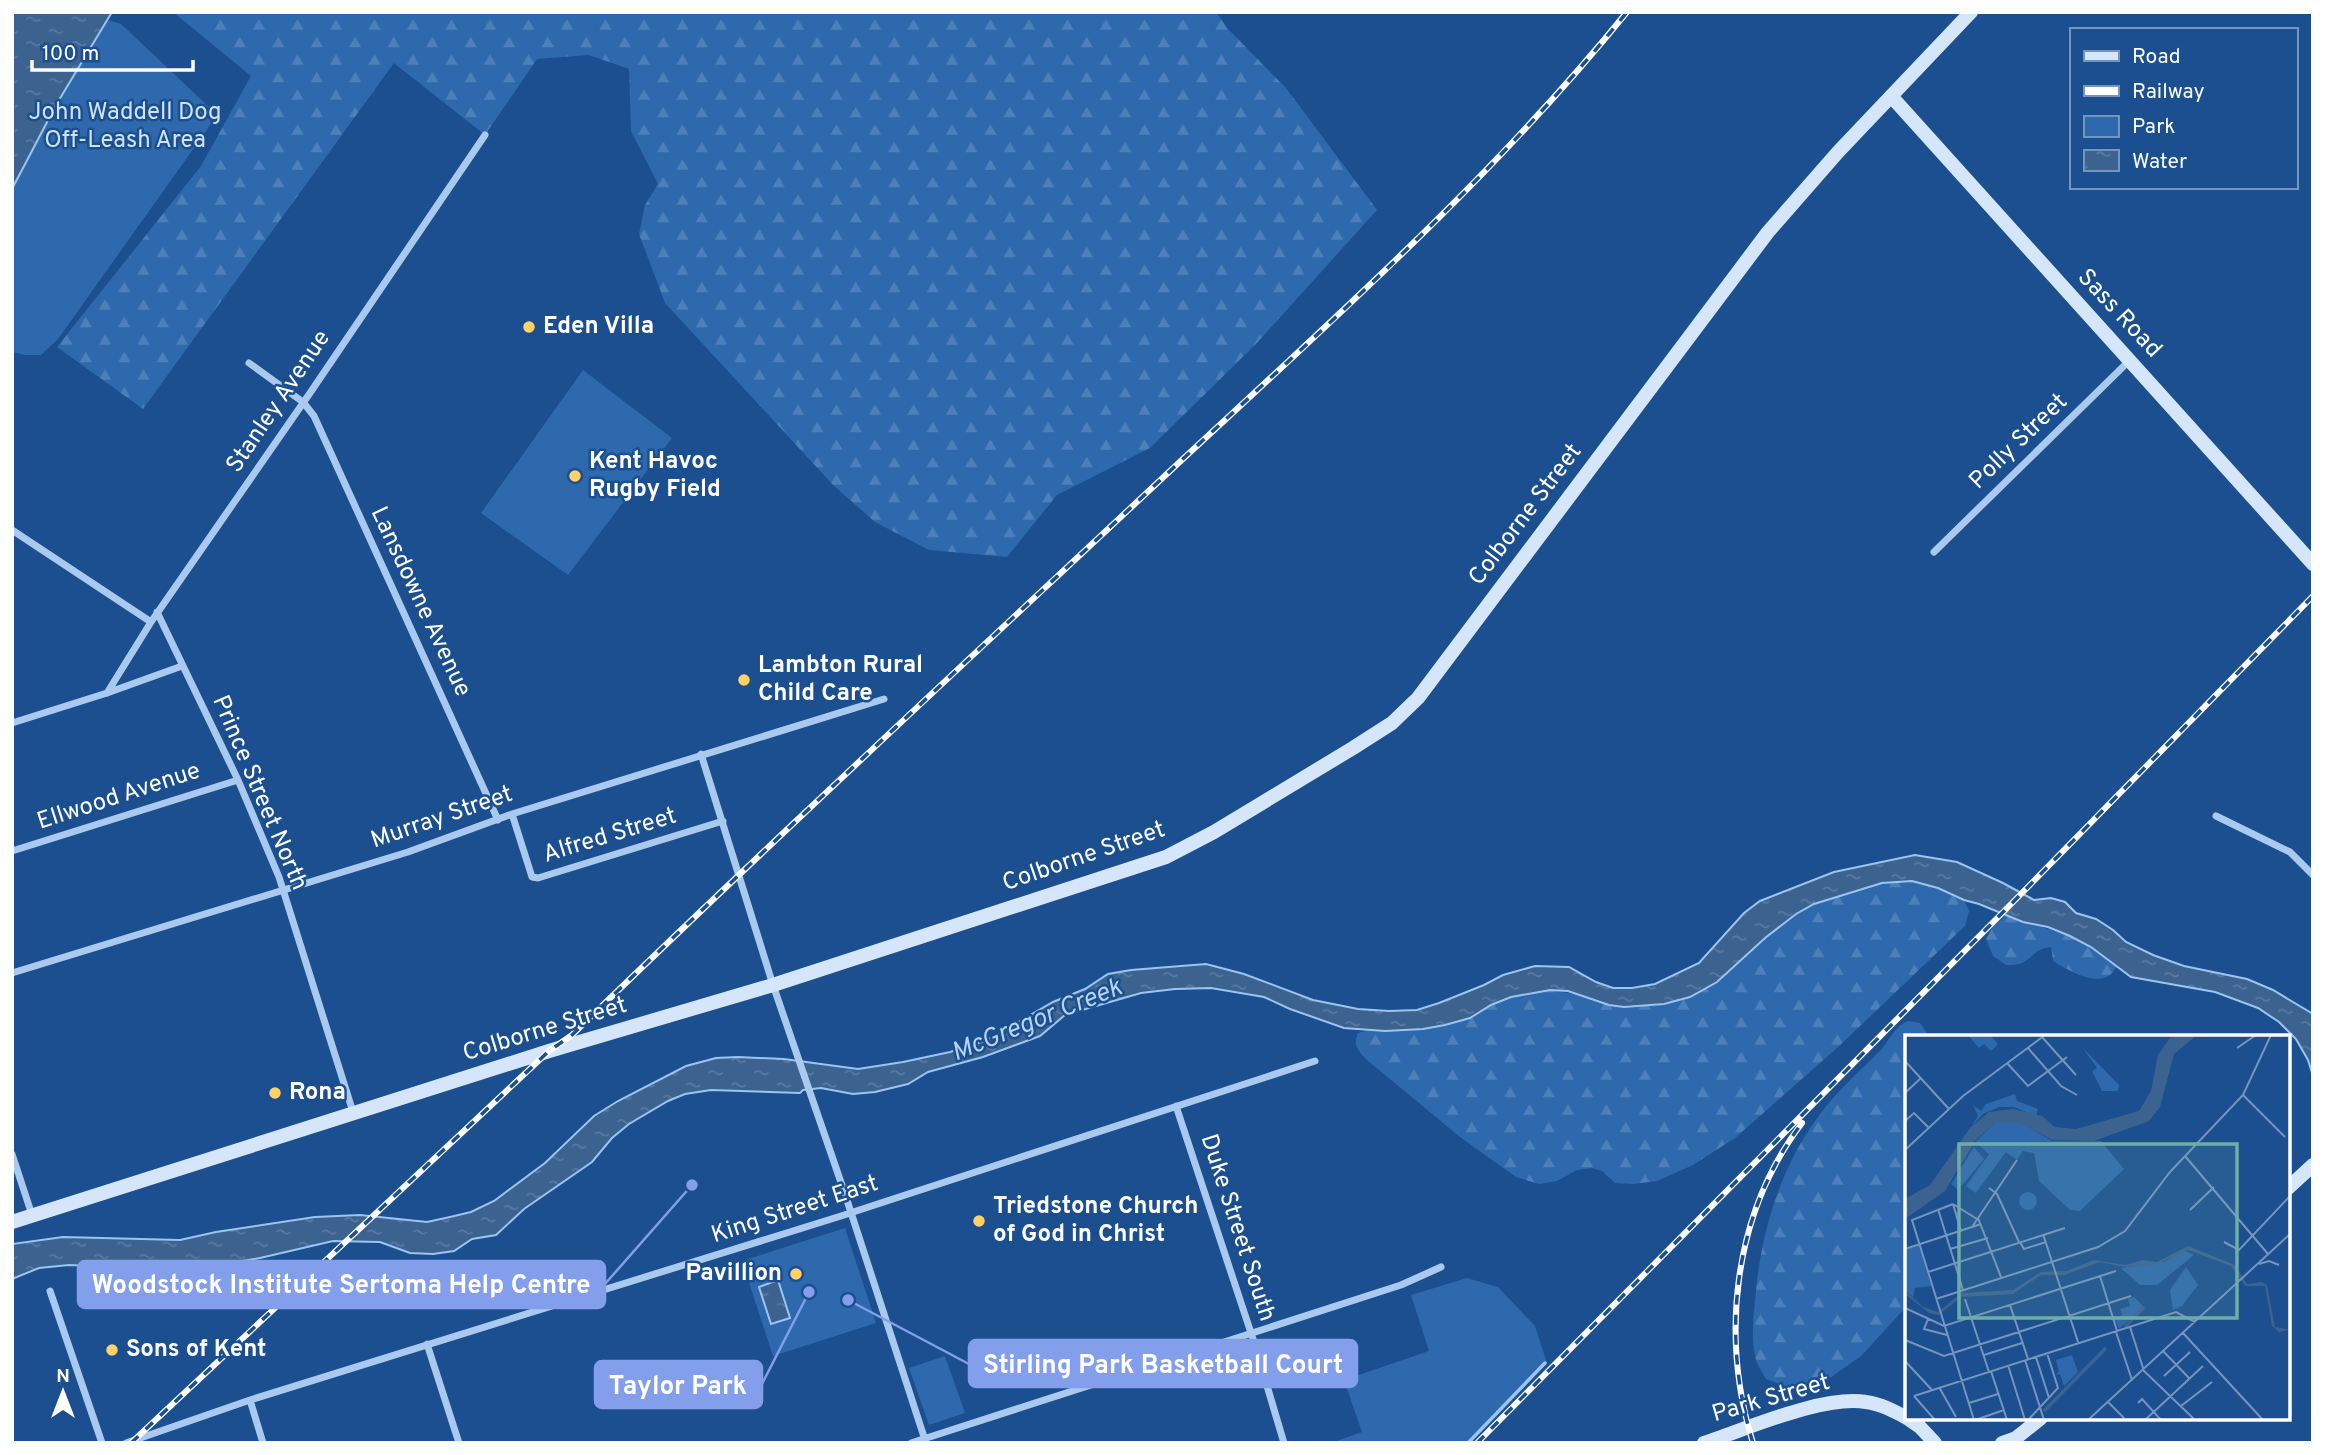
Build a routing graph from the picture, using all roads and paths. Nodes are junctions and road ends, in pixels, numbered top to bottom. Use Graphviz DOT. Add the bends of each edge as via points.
graph roads {
  1 [pos="1970,12"];
  2 [pos="1891,96"];
  3 [pos="485,135"];
  4 [pos="2130,360"];
  5 [pos="249,363"];
  6 [pos="303,402"];
  7 [pos="12,530"];
  8 [pos="1934,552"];
  9 [pos="2313,564"];
  10 [pos="157,612"];
  11 [pos="151,621"];
  12 [pos="183,666"];
  13 [pos="107,693"];
  14 [pos="884,699"];
  15 [pos="12,713"];
  16 [pos="14,722"];
  17 [pos="701,754"];
  18 [pos="237,780"];
  19 [pos="512,814"];
  20 [pos="2216,816"];
  21 [pos="498,820"];
  22 [pos="723,821"];
  23 [pos="12,851"];
  24 [pos="2313,875"];
  25 [pos="282,890"];
  26 [pos="12,973"];
  27 [pos="774,985"];
  28 [pos="1315,1061"];
  29 [pos="1176,1106"];
  30 [pos="353,1112"];
  31 [pos="12,1154"];
  32 [pos="2313,1164"];
  33 [pos="2290,1186"];
  34 [pos="851,1213"];
  35 [pos="33,1216"];
  36 [pos="12,1222"];
  37 [pos="1441,1267"];
  38 [pos="50,1291"];
  39 [pos="1251,1334"];
  40 [pos="428,1344"];
  41 [pos="250,1400"];
  42 [pos="1905,1417"];
  43 [pos="1910,1420"];
  44 [pos="2040,1420"];
  45 [pos="2041,1420"];
  46 [pos="1920,1427"];
  47 [pos="925,1440"];
  48 [pos="102,1443"];
  49 [pos="126,1443"];
  50 [pos="263,1443"];
  51 [pos="459,1443"];
  52 [pos="911,1443"];
  53 [pos="1284,1443"];
  54 [pos="1703,1443"];
  55 [pos="1935,1443"];
  56 [pos="1951,1443"];
  57 [pos="2002,1443"];
  58 [pos="2019,1443"];
  1 -- 2 [label="street, Colborne Street"];
  2 -- 4 [label="street, Sass Road"];
  2 -- 27 [label="street, Colborne Street" via="1768,232 1418,698 1392,723 1166,857"];
  3 -- 6 [label="street, Stanley Avenue"];
  4 -- 8 [label="street, Polly Street"];
  4 -- 9 [label="street, Sass Road"];
  5 -- 6 [label="street"];
  6 -- 10 [label="street, Stanley Avenue"];
  6 -- 21 [label="street, Lansdowne Avenue" via="314,415"];
  7 -- 11 [label="street"];
  10 -- 11 [label="street, Stanley Avenue"];
  10 -- 12 [label="street, Prince Street North"];
  11 -- 13 [label="street, Stanley Avenue"];
  12 -- 13 [label="street"];
  12 -- 18 [label="street, Prince Street North"];
  13 -- 16 [label="street"];
  14 -- 17 [label="street, Murray Street"];
  15 -- 16 [label="street"];
  17 -- 19 [label="street, Murray Street"];
  17 -- 22 [label="street"];
  18 -- 23 [label="street, Ellwood Avenue"];
  18 -- 25 [label="street, Prince Street North"];
  19 -- 21 [label="street, Murray Street"];
  19 -- 22 [label="street, Alfred Street" via="532,877 538,878"];
  20 -- 24 [label="street" via="2290,852"];
  21 -- 25 [label="street, Murray Street"];
  22 -- 27 [label="street"];
  25 -- 26 [label="street, Murray Street"];
  25 -- 30 [label="street, Prince Street North"];
  27 -- 30 [label="street, Colborne Street"];
  27 -- 34 [label="street"];
  28 -- 29 [label="street, King Street East"];
  29 -- 34 [label="street, King Street East"];
  29 -- 39 [label="street, Duke Street South"];
  30 -- 35 [label="street, Colborne Street"];
  31 -- 35 [label="street"];
  32 -- 33 [label="street"];
  34 -- 40 [label="street, King Street East"];
  34 -- 47 [label="street"];
  35 -- 36 [label="street, Colborne Street"];
  37 -- 39 [label="street" via="1401,1285"];
  38 -- 48 [label="street"];
  39 -- 47 [label="street"];
  39 -- 53 [label="street, Duke Street South"];
  40 -- 41 [label="street, King Street East"];
  40 -- 51 [label="street"];
  41 -- 49 [label="street, King Street East"];
  41 -- 50 [label="street"];
  42 -- 54 [label="street, Park Street" via="1880,1405 1852,1401 1818,1405"];
  43 -- 46 [label="street, Park Street"];
  44 -- 57 [label="street"];
  45 -- 58 [label="street"];
  46 -- 55 [label="street"];
  46 -- 56 [label="street"];
  47 -- 52 [label="street"];
}
